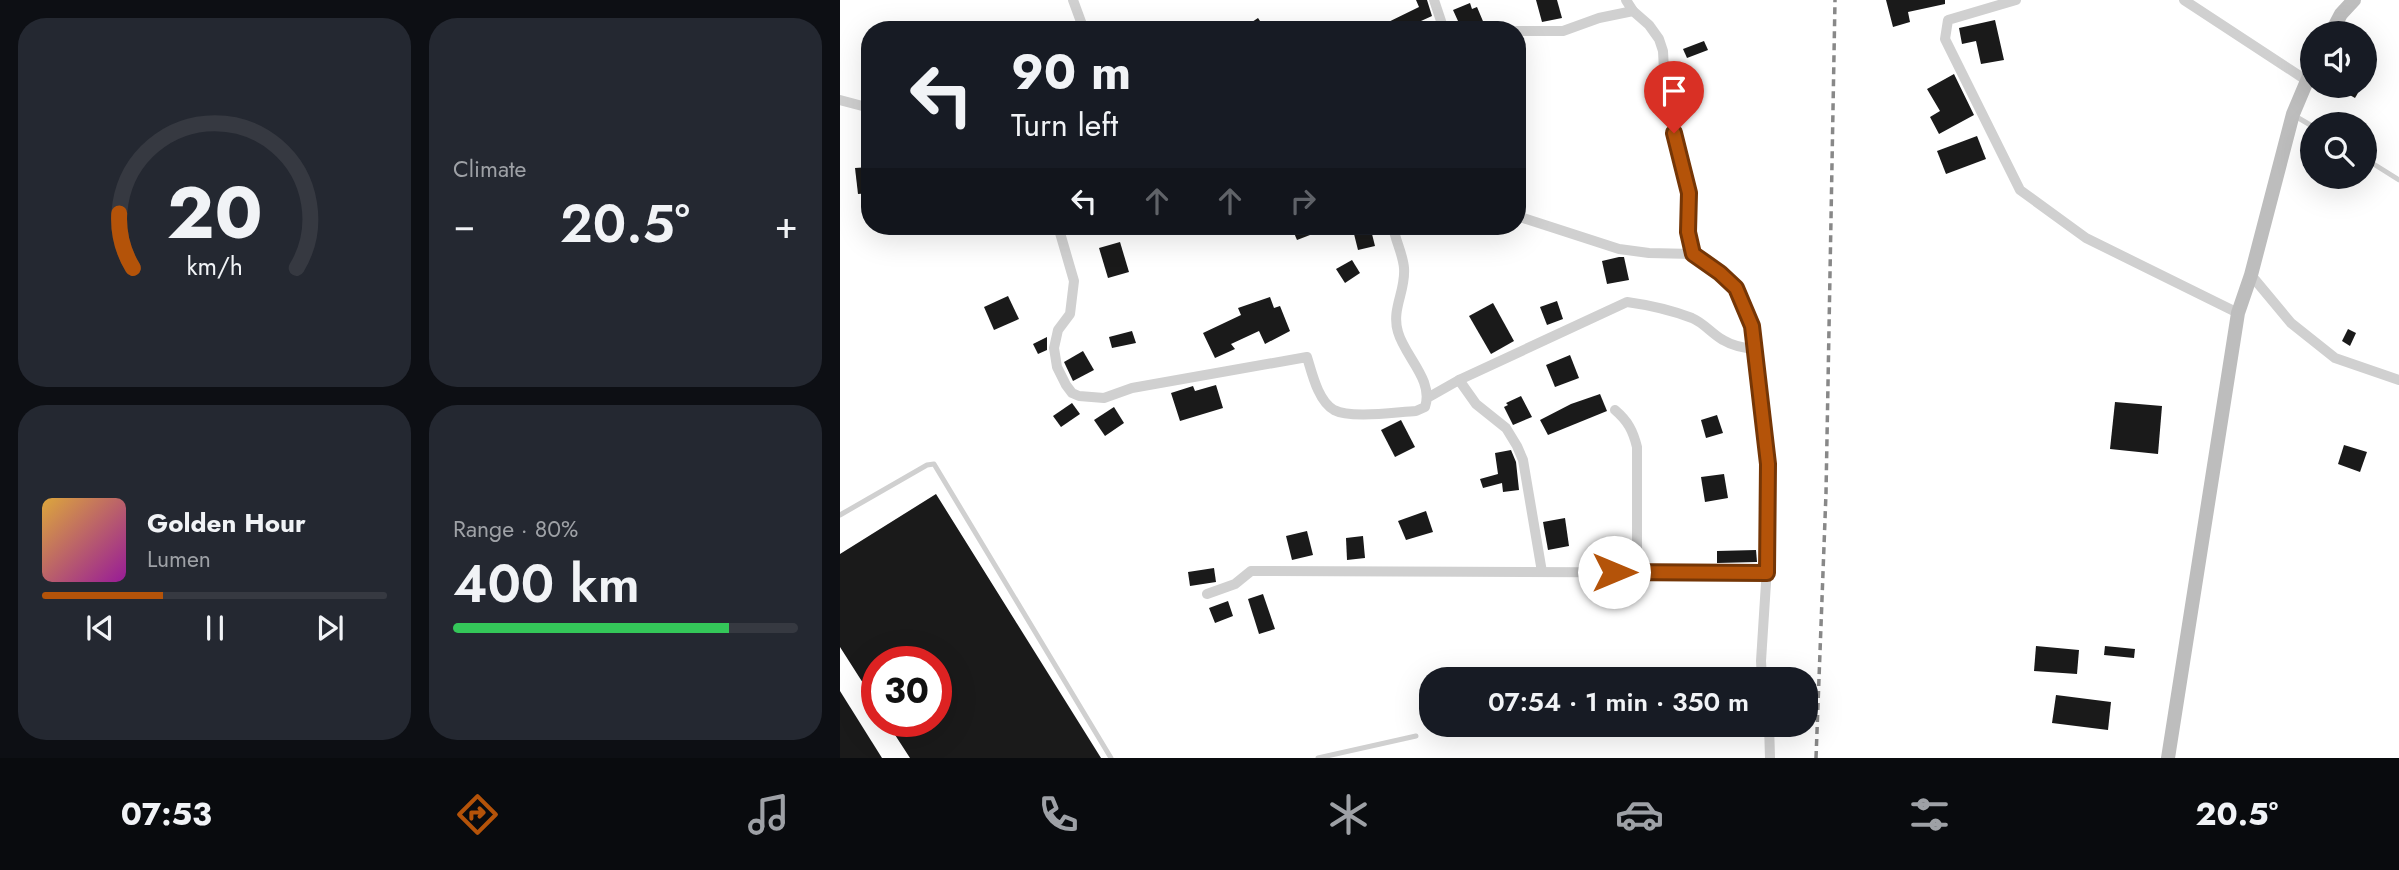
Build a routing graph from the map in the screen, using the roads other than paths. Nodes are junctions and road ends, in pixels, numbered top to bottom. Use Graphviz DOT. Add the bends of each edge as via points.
graph roads {
  1 [pos="1073,0"];
  2 [pos="1434,0"];
  3 [pos="1626,0"];
  4 [pos="2016,0"];
  5 [pos="2184,0"];
  6 [pos="2354,0"];
  7 [pos="1633,11"];
  8 [pos="1081,21"];
  9 [pos="1441,21"];
  10 [pos="2337,21"];
  11 [pos="1526,31"];
  12 [pos="2300,70"];
  13 [pos="2300,96"];
  14 [pos="840,100"];
  15 [pos="861,106"];
  16 [pos="2292,114"];
  17 [pos="2300,119"];
  18 [pos="2377,166"];
  19 [pos="2399,180"];
  20 [pos="1526,219"];
  21 [pos="1061,235"];
  22 [pos="1395,235"];
  23 [pos="1693,254"];
  24 [pos="2251,275"];
  25 [pos="2238,313"];
  26 [pos="1755,349"];
  27 [pos="1459,380"];
  28 [pos="2399,380"];
  29 [pos="1429,397"];
  30 [pos="1615,410"];
  31 [pos="840,515"];
  32 [pos="1542,572"];
  33 [pos="1637,573"];
  34 [pos="1767,573"];
  35 [pos="1207,594"];
  36 [pos="1761,667"];
  37 [pos="1416,736"];
  38 [pos="1769,737"];
  39 [pos="1111,758"];
  40 [pos="1318,758"];
  41 [pos="1770,758"];
  42 [pos="2168,758"];
  1 -- 8 [label="street"];
  2 -- 9 [label="street"];
  3 -- 7 [label="street"];
  4 -- 25 [label="street" via="1948,20 1945,39 2020,190 2086,238"];
  5 -- 12 [label="street"];
  6 -- 10 [label="main road"];
  7 -- 11 [label="street" via="1563,31"];
  7 -- 23 [label="street" via="1649,25 1663,51 1665,90 1689,193 1688,232"];
  13 -- 16 [label="main road"];
  14 -- 15 [label="street"];
  16 -- 17 [label="lane"];
  16 -- 24 [label="main road"];
  18 -- 19 [label="lane"];
  20 -- 23 [label="street" via="1619,249"];
  21 -- 29 [label="street" via="1074,281 1070,314 1058,330 1054,348 1057,367 1072,393 1104,398 1132,388 1307,357 1317,389 1334,410 1352,414 1416,411 1426,407"];
  22 -- 29 [label="street" via="1404,266 1404,286 1395,308 1398,333"];
  23 -- 26 [label="street" via="1736,288 1752,326"];
  24 -- 25 [label="main road"];
  24 -- 28 [label="street" via="2291,323 2335,358"];
  25 -- 42 [label="main road"];
  26 -- 27 [label="street" via="1728,343 1692,318 1627,302"];
  26 -- 34 [label="street" via="1768,464"];
  27 -- 29 [label="street"];
  27 -- 32 [label="street" via="1476,404 1506,428 1517,446"];
  30 -- 33 [label="street" via="1629,425 1637,447"];
  31 -- 39 [label="lane" via="934,464"];
  32 -- 33 [label="street"];
  32 -- 35 [label="street" via="1251,571 1235,584"];
  33 -- 34 [label="street"];
  34 -- 36 [label="street"];
  37 -- 40 [label="lane"];
  38 -- 41 [label="street"];
}
